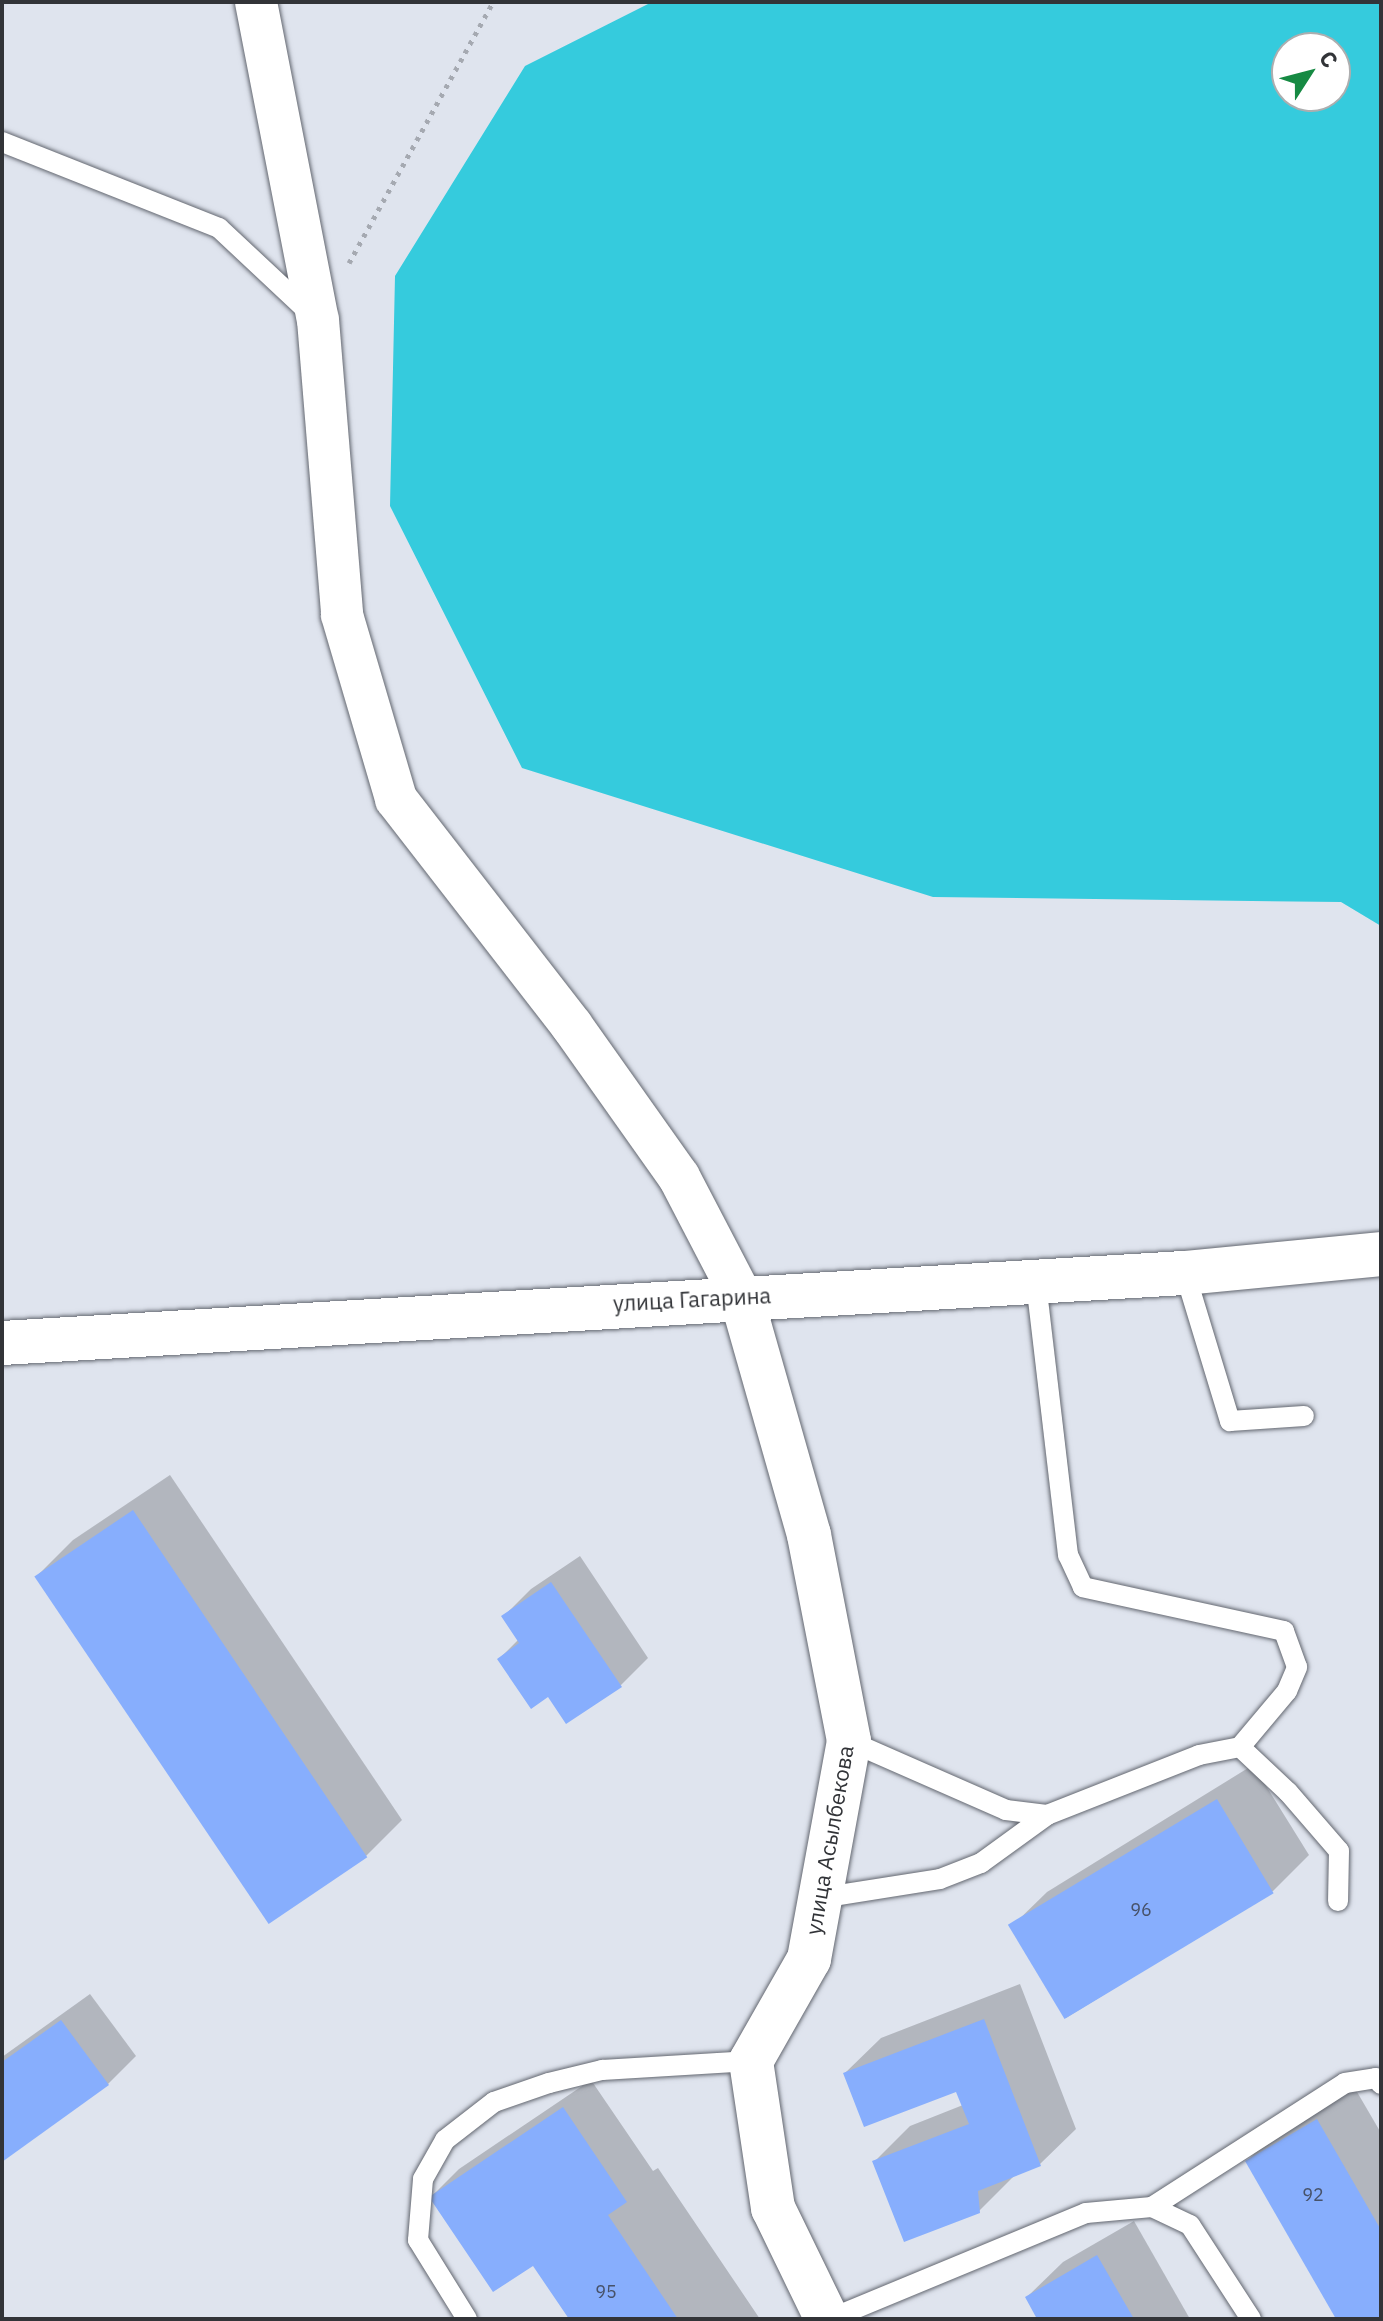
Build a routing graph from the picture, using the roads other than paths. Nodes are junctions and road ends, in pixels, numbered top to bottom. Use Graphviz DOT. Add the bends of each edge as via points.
graph roads {
  1 [pos="256,2"];
  2 [pos="2,142"];
  3 [pos="318,320"];
  4 [pos="1381,1254"];
  5 [pos="1185,1273"];
  6 [pos="1036,1281"];
  7 [pos="741,1296"];
  8 [pos="2,1343"];
  9 [pos="1304,1416"];
  10 [pos="849,1741"];
  11 [pos="1240,1747"];
  12 [pos="1047,1815"];
  13 [pos="820,1898"];
  14 [pos="1338,1901"];
  15 [pos="751,2061"];
  16 [pos="1381,2084"];
  17 [pos="1152,2207"];
  18 [pos="467,2319"];
  19 [pos="828,2319"];
  20 [pos="1251,2319"];
  1 -- 3 [label="street"];
  2 -- 3 [label="lane" via="219,228"];
  3 -- 7 [label="street" via="342,615 396,799 572,1026 679,1177"];
  4 -- 5 [label="main road, улица Гагарина"];
  5 -- 6 [label="main road, улица Гагарина"];
  5 -- 9 [label="lane" via="1230,1421"];
  6 -- 7 [label="main road, улица Гагарина"];
  6 -- 11 [label="lane" via="1068,1555 1083,1587 1284,1631 1297,1667 1287,1691"];
  7 -- 8 [label="main road, улица Гагарина"];
  7 -- 10 [label="main road, улица Асылбекова" via="809,1535"];
  10 -- 12 [label="lane" via="1006,1810"];
  10 -- 13 [label="main road, улица Асылбекова"];
  11 -- 12 [label="lane" via="1199,1755"];
  11 -- 14 [label="lane" via="1339,1851"];
  12 -- 13 [label="lane" via="981,1863 940,1879"];
  13 -- 15 [label="main road, улица Асылбекова" via="809,1959"];
  15 -- 18 [label="lane" via="602,2070 549,2083 494,2102 445,2140 423,2179 418,2240"];
  15 -- 19 [label="main road" via="773,2208"];
  16 -- 17 [label="lane" via="1376,2078 1345,2083"];
  17 -- 19 [label="lane" via="1086,2213"];
  17 -- 20 [label="lane" via="1190,2225"];
}
